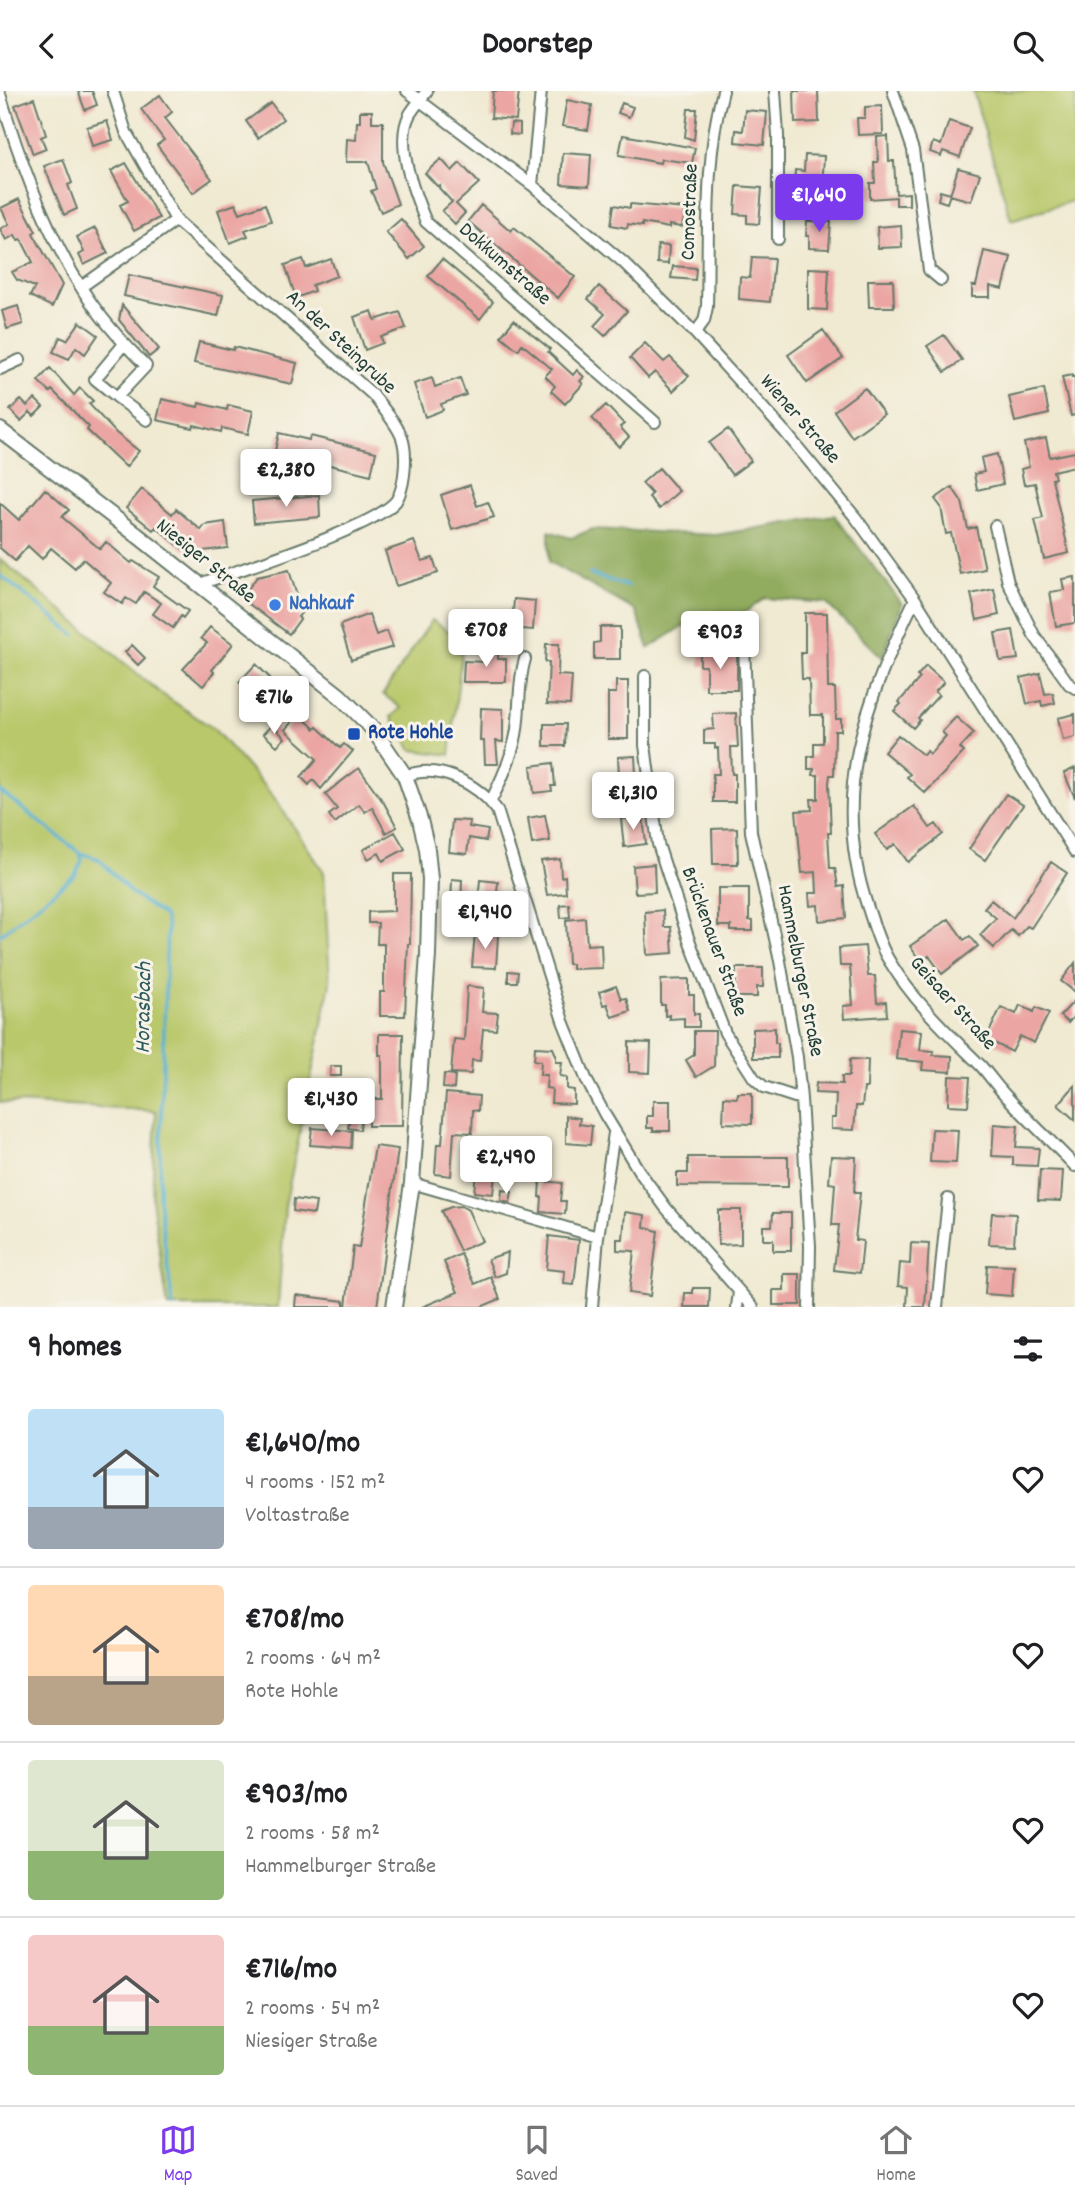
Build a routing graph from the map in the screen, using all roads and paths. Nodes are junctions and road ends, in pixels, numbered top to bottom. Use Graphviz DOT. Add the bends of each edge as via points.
graph roads {
  1 [pos="113,91"];
  2 [pos="407,91"];
  3 [pos="541,91"];
  4 [pos="723,91"];
  5 [pos="775,91"];
  6 [pos="893,91"];
  7 [pos="0,94"];
  8 [pos="424,96"];
  9 [pos="532,185"];
  10 [pos="176,220"];
  11 [pos="778,239"];
  12 [pos="941,281"];
  13 [pos="81,287"];
  14 [pos="695,333"];
  15 [pos="124,344"];
  16 [pos="20,360"];
  17 [pos="0,369"];
  18 [pos="117,397"];
  19 [pos="147,420"];
  20 [pos="655,422"];
  21 [pos="2,436"];
  22 [pos="995,526"];
  23 [pos="200,584"];
  24 [pos="915,599"];
  25 [pos="744,644"];
  26 [pos="525,659"];
  27 [pos="645,675"];
  28 [pos="1075,688"];
  29 [pos="405,776"];
  30 [pos="491,801"];
  31 [pos="1075,852"];
  32 [pos="801,1099"];
  33 [pos="614,1133"];
  34 [pos="1075,1166"];
  35 [pos="412,1183"];
  36 [pos="948,1199"];
  37 [pos="598,1237"];
  38 [pos="740,1292"];
  39 [pos="394,1307"];
  40 [pos="592,1307"];
  41 [pos="737,1307"];
  42 [pos="753,1307"];
  43 [pos="809,1307"];
  44 [pos="937,1307"];
  1 -- 10 [label="street, An der Steingrube" via="126,132"];
  2 -- 8 [label="street, Wiener Straße"];
  3 -- 9 [label="street"];
  4 -- 14 [label="street, Comostraße" via="715,121 707,307"];
  5 -- 11 [label="street"];
  6 -- 12 [label="street" via="913,150 929,270"];
  7 -- 13 [label="street" via="42,209"];
  8 -- 9 [label="street, Wiener Straße"];
  8 -- 20 [label="street, Dokkumstraße" via="410,114 405,142 411,187 426,222"];
  9 -- 14 [label="street, Wiener Straße" via="623,262"];
  10 -- 13 [label="street"];
  10 -- 23 [label="street, An der Steingrube" via="373,395 399,429 407,451 396,501 375,516"];
  13 -- 15 [label="street"];
  14 -- 24 [label="street, Wiener Straße" via="794,442"];
  15 -- 18 [label="street" via="146,366"];
  15 -- 18 [label="street" via="95,379"];
  16 -- 17 [label="street"];
  18 -- 19 [label="street"];
  21 -- 23 [label="main road, Niesiger Straße"];
  22 -- 28 [label="street" via="1008,582 1034,635"];
  23 -- 29 [label="main road, Niesiger Straße" via="340,696 373,729"];
  24 -- 31 [label="street, Wiener Straße"];
  24 -- 34 [label="street, Geisaer Straße" via="884,663 864,722 851,785 859,882 889,961 924,1008"];
  25 -- 32 [label="street, Hammelburger Straße" via="751,832 780,961"];
  26 -- 30 [label="street" via="519,677 516,736"];
  27 -- 32 [label="street, Brückenauer Straße" via="645,745 658,845 688,937 725,1033 754,1078 764,1087"];
  29 -- 30 [label="street" via="427,771 447,775"];
  29 -- 35 [label="main road, Niesiger Straße" via="427,849 430,880"];
  30 -- 33 [label="street" via="505,828 563,1021"];
  32 -- 43 [label="street, Hammelburger Straße"];
  33 -- 37 [label="street"];
  33 -- 38 [label="street" via="666,1208"];
  35 -- 37 [label="street"];
  35 -- 39 [label="main road, Niesiger Straße"];
  36 -- 44 [label="street"];
  37 -- 40 [label="street"];
  38 -- 41 [label="street"];
  38 -- 42 [label="street"];
}
